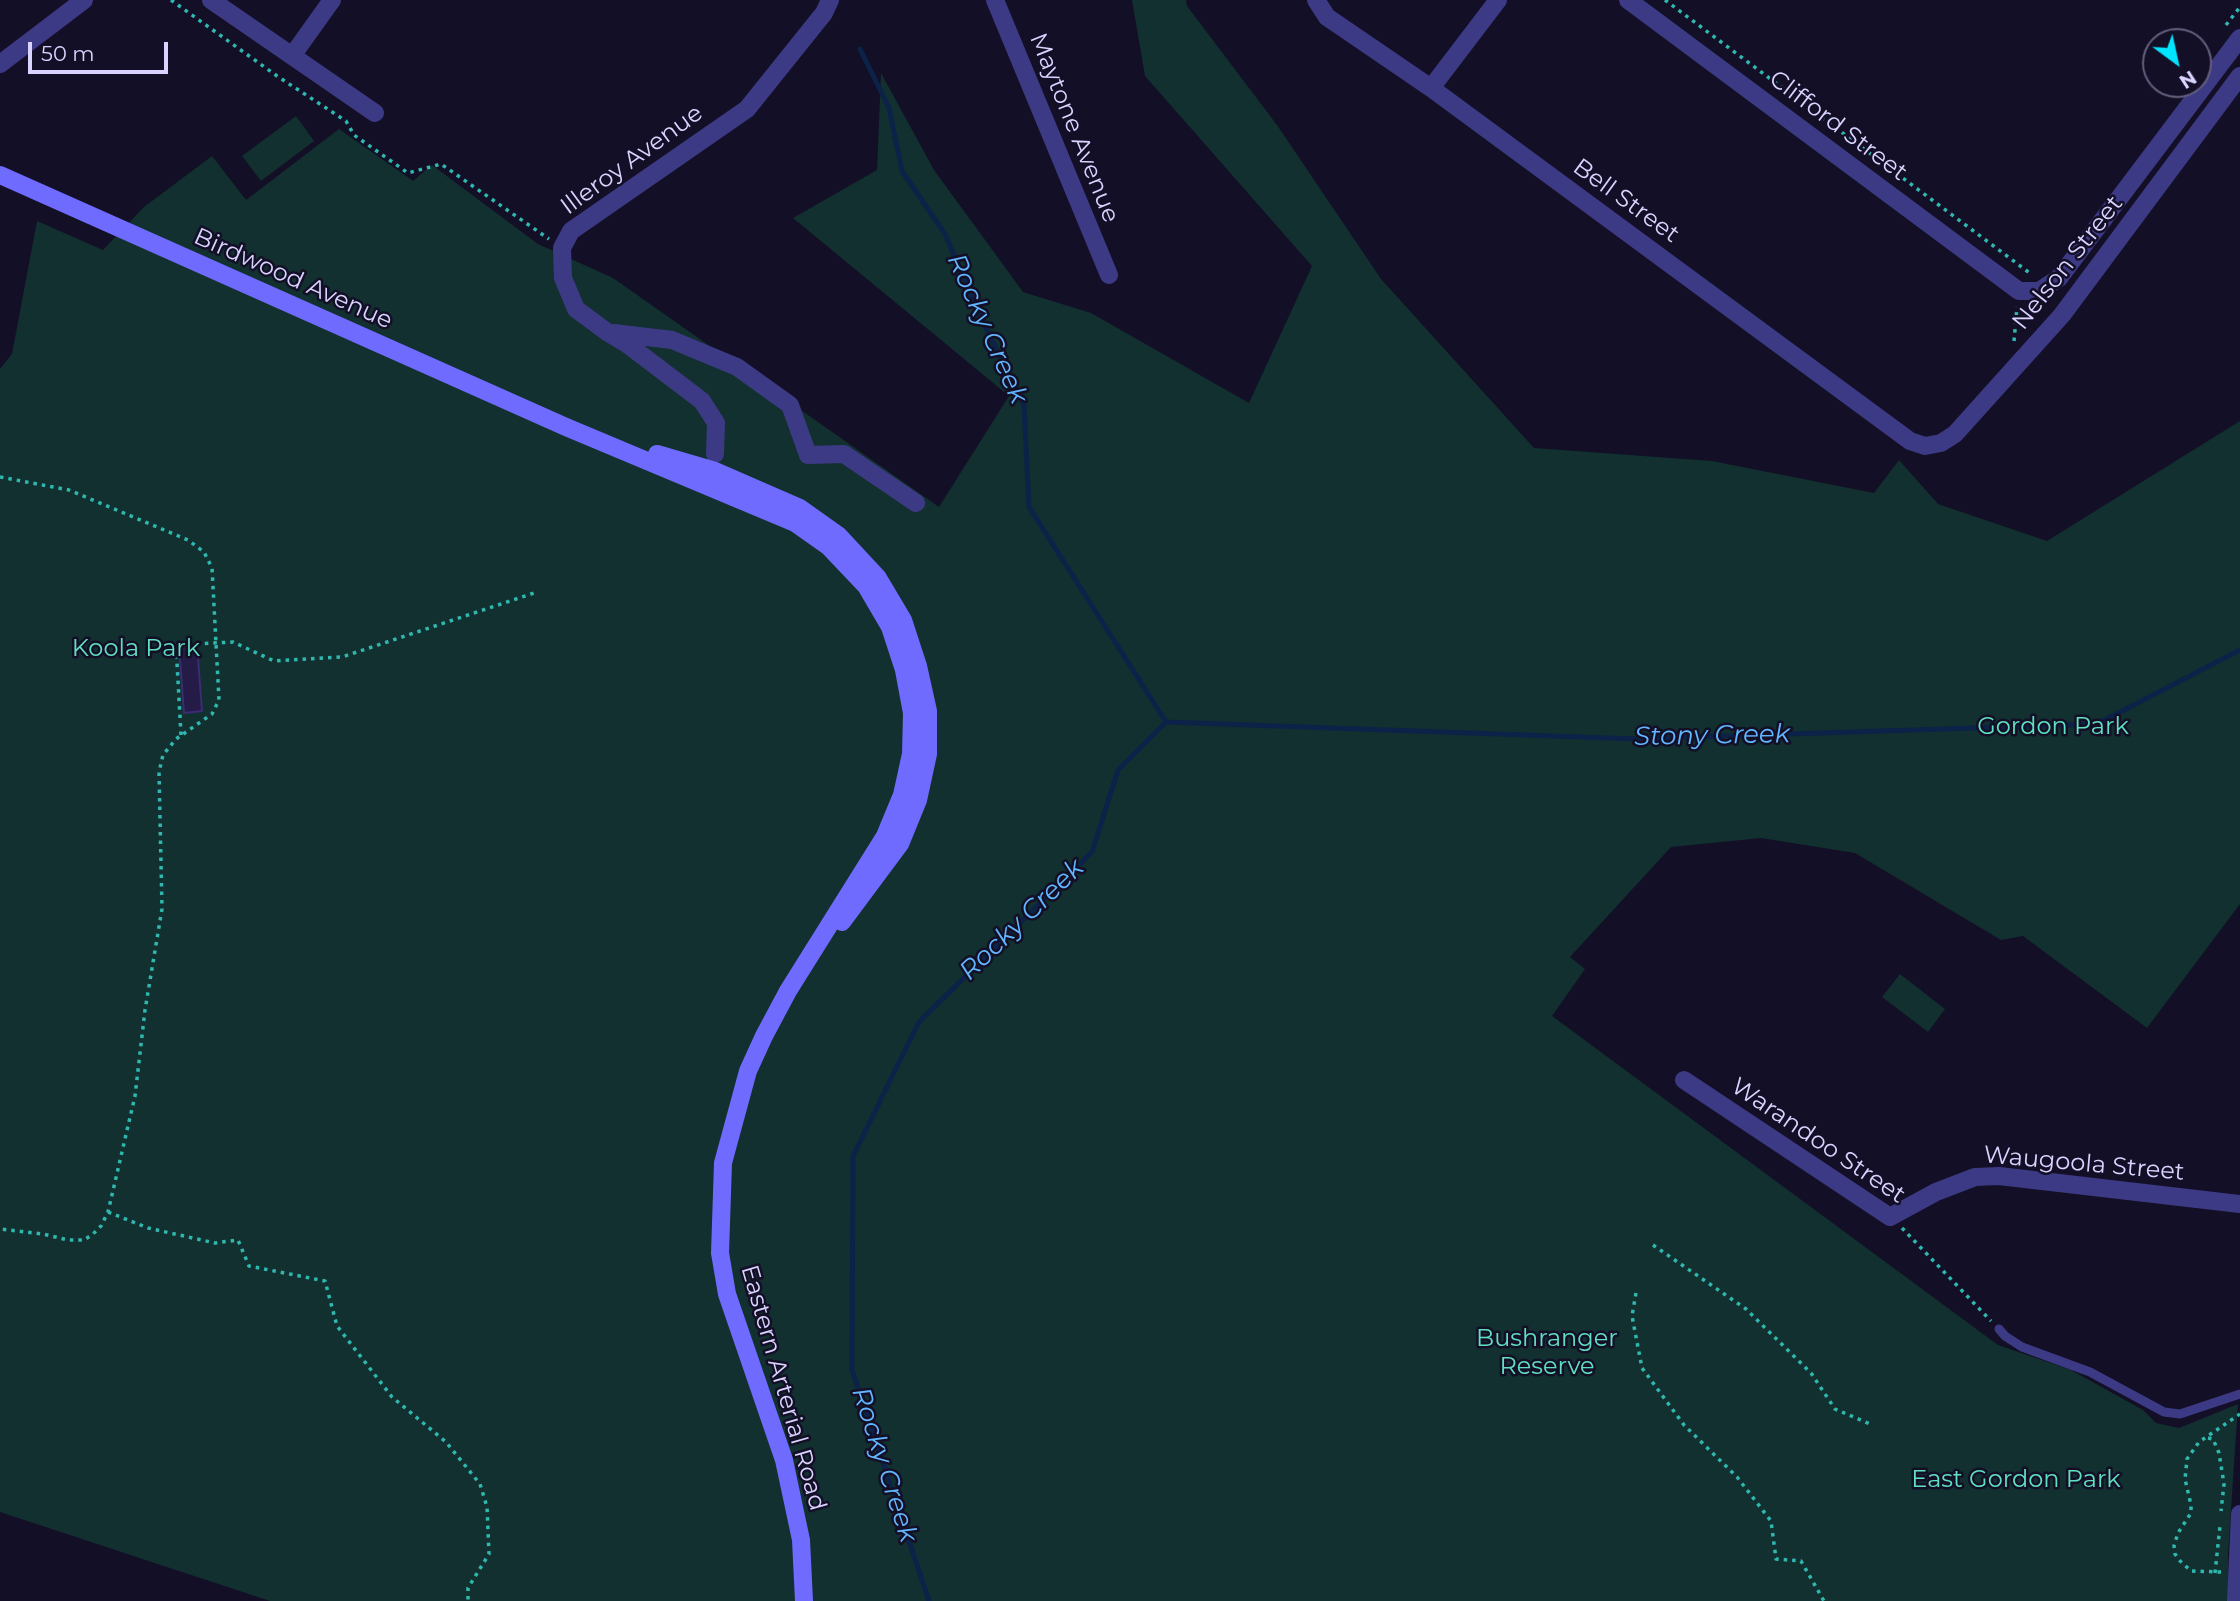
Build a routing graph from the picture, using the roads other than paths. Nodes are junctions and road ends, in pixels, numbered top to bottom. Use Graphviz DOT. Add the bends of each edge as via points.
graph roads {
  1 [pos="84,0"];
  2 [pos="211,0"];
  3 [pos="331,0"];
  4 [pos="830,0"];
  5 [pos="995,0"];
  6 [pos="1316,0"];
  7 [pos="1498,0"];
  8 [pos="1628,0"];
  9 [pos="2240,38"];
  10 [pos="292,56"];
  11 [pos="0,64"];
  12 [pos="2240,76"];
  13 [pos="1431,88"];
  14 [pos="375,113"];
  15 [pos="0,175"];
  16 [pos="1108,275"];
  17 [pos="2019,291"];
  18 [pos="607,332"];
  19 [pos="566,427"];
  20 [pos="1910,441"];
  21 [pos="715,454"];
  22 [pos="916,503"];
  23 [pos="1684,1080"];
  24 [pos="2240,1204"];
  25 [pos="1890,1217"];
  26 [pos="1999,1329"];
  27 [pos="2240,1394"];
  28 [pos="2240,1514"];
  29 [pos="804,1601"];
  30 [pos="2236,1601"];
  1 -- 11 [label="street"];
  2 -- 10 [label="street"];
  3 -- 10 [label="street"];
  4 -- 18 [label="street, Illeroy Avenue" via="747,109 571,231 562,248 564,278 576,309"];
  5 -- 16 [label="street, Maytone Avenue"];
  6 -- 13 [label="street, Bell Street" via="1328,17"];
  7 -- 13 [label="street"];
  8 -- 17 [label="street, Clifford Street"];
  9 -- 17 [label="street, Nelson Street" via="2059,278 2039,291"];
  10 -- 14 [label="street"];
  12 -- 20 [label="street, Nelson Street" via="2062,314 1955,434 1925,446"];
  13 -- 20 [label="street, Bell Street"];
  15 -- 19 [label="main road, Birdwood Avenue"];
  18 -- 21 [label="street, Illeroy Avenue" via="702,401 716,423"];
  18 -- 22 [label="street" via="672,340 737,367 790,405 808,455 844,454"];
  19 -- 29 [label="main road, Eastern Arterial Road" via="715,471 800,508 838,535 878,578 903,620 928,711 928,754 918,800 900,844 788,991 748,1071 728,1138 720,1253 727,1294 783,1460 801,1540"];
  23 -- 25 [label="street, Warandoo Street"];
  24 -- 25 [label="street, Waugoola Street" via="1999,1176 1975,1177"];
  26 -- 27 [label="lane" via="2022,1347 2090,1372 2164,1412 2180,1414"];
  28 -- 30 [label="street"];
}
